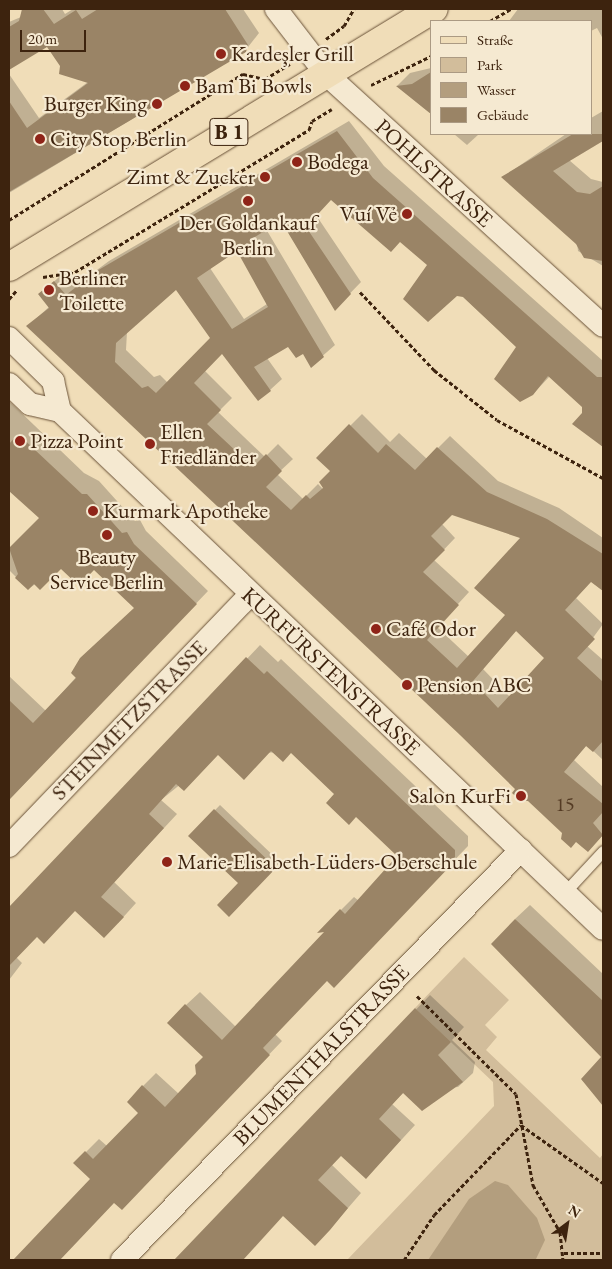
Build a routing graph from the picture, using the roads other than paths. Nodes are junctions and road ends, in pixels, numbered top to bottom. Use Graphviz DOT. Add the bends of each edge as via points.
graph roads {
  1 [pos="276,9"];
  2 [pos="434,9"];
  3 [pos="326,74"];
  4 [pos="9,267"];
  5 [pos="603,326"];
  6 [pos="9,338"];
  7 [pos="9,384"];
  8 [pos="60,411"];
  9 [pos="250,595"];
  10 [pos="9,846"];
  11 [pos="521,850"];
  12 [pos="603,851"];
  13 [pos="565,892"];
  14 [pos="603,929"];
  15 [pos="122,1260"];
  1 -- 3 [label="street, POHLSTRASSE"];
  2 -- 3 [label="main road, B 1"];
  3 -- 4 [label="main road, B 1"];
  3 -- 5 [label="street, POHLSTRASSE"];
  6 -- 8 [label="street" via="53,381"];
  7 -- 8 [label="street" via="30,404"];
  8 -- 9 [label="street, KURFÜRSTENSTRASSE"];
  9 -- 10 [label="street, STEINMETZSTRASSE"];
  9 -- 11 [label="street, KURFÜRSTENSTRASSE"];
  11 -- 13 [label="street, KURFÜRSTENSTRASSE"];
  11 -- 15 [label="street, BLUMENTHALSTRASSE"];
  12 -- 13 [label="lane"];
  13 -- 14 [label="street, KURFÜRSTENSTRASSE"];
}
